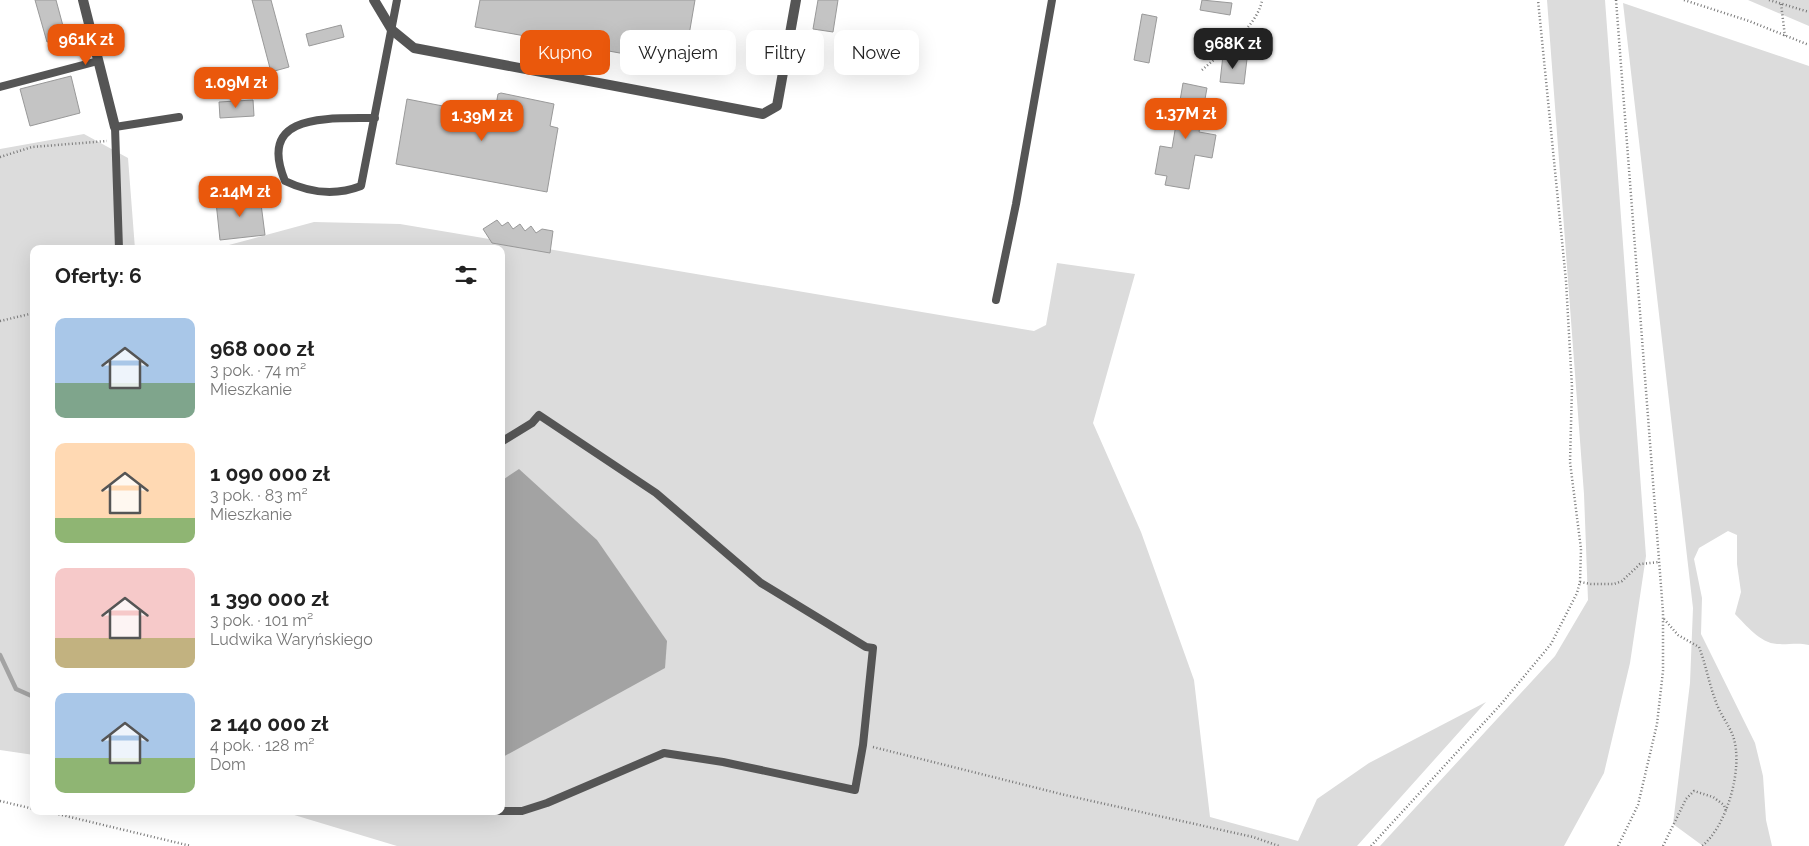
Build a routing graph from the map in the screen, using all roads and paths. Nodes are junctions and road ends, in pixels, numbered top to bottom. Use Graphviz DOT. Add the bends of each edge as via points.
graph roads {
  1 [pos="83,0"];
  2 [pos="374,0"];
  3 [pos="397,0"];
  4 [pos="796,0"];
  5 [pos="1052,0"];
  6 [pos="1262,0"];
  7 [pos="1538,0"];
  8 [pos="1616,0"];
  9 [pos="1684,0"];
  10 [pos="1769,0"];
  11 [pos="1781,4"];
  12 [pos="1809,12"];
  13 [pos="392,30"];
  14 [pos="1785,36"];
  15 [pos="1809,45"];
  16 [pos="98,61"];
  17 [pos="1202,70"];
  18 [pos="0,87"];
  19 [pos="179,118"];
  20 [pos="375,118"];
  21 [pos="115,126"];
  22 [pos="115,141"];
  23 [pos="0,157"];
  24 [pos="119,245"];
  25 [pos="996,300"];
  26 [pos="30,314"];
  27 [pos="0,321"];
  28 [pos="505,440"];
  29 [pos="1660,562"];
  30 [pos="1580,582"];
  31 [pos="1663,617"];
  32 [pos="863,745"];
  33 [pos="0,801"];
  34 [pos="30,808"];
  35 [pos="505,811"];
  36 [pos="1726,812"];
  37 [pos="62,815"];
  38 [pos="191,846"];
  39 [pos="1279,846"];
  40 [pos="1371,846"];
  41 [pos="1618,846"];
  42 [pos="1663,846"];
  43 [pos="1702,846"];
  1 -- 16 [label="street"];
  2 -- 13 [label="street"];
  3 -- 13 [label="lane"];
  4 -- 13 [label="street" via="777,106 763,114 414,48"];
  5 -- 25 [label="lane"];
  6 -- 17 [label="path" via="1260,11 1235,40"];
  7 -- 30 [label="path" via="1566,281 1572,387 1570,462 1581,549"];
  8 -- 29 [label="path"];
  9 -- 14 [label="path"];
  10 -- 11 [label="path"];
  11 -- 12 [label="path"];
  11 -- 14 [label="path"];
  13 -- 20 [label="lane"];
  14 -- 15 [label="path"];
  16 -- 18 [label="lane"];
  16 -- 21 [label="street"];
  19 -- 21 [label="lane"];
  20 -- 20 [label="lane" via="361,186 347,192 329,193 300,188 285,181 278,152 287,131 302,122 320,119"];
  21 -- 22 [label="lane"];
  22 -- 23 [label="path" via="32,147"];
  22 -- 24 [label="lane"];
  26 -- 27 [label="path"];
  28 -- 32 [label="lane" via="539,415 656,493 761,583 873,648"];
  29 -- 30 [label="path" via="1640,564 1614,584"];
  29 -- 31 [label="path"];
  30 -- 40 [label="path" via="1551,644 1502,703"];
  31 -- 36 [label="path" via="1678,635 1699,647 1716,704 1734,737 1735,761"];
  31 -- 41 [label="path" via="1663,671 1657,724 1638,805"];
  32 -- 35 [label="lane" via="855,790 664,753 547,803 522,811"];
  32 -- 39 [label="path" via="1253,837"];
  33 -- 34 [label="path"];
  36 -- 42 [label="path" via="1724,804 1694,791 1686,799"];
  36 -- 43 [label="path" via="1719,828"];
  37 -- 38 [label="path"];
}
